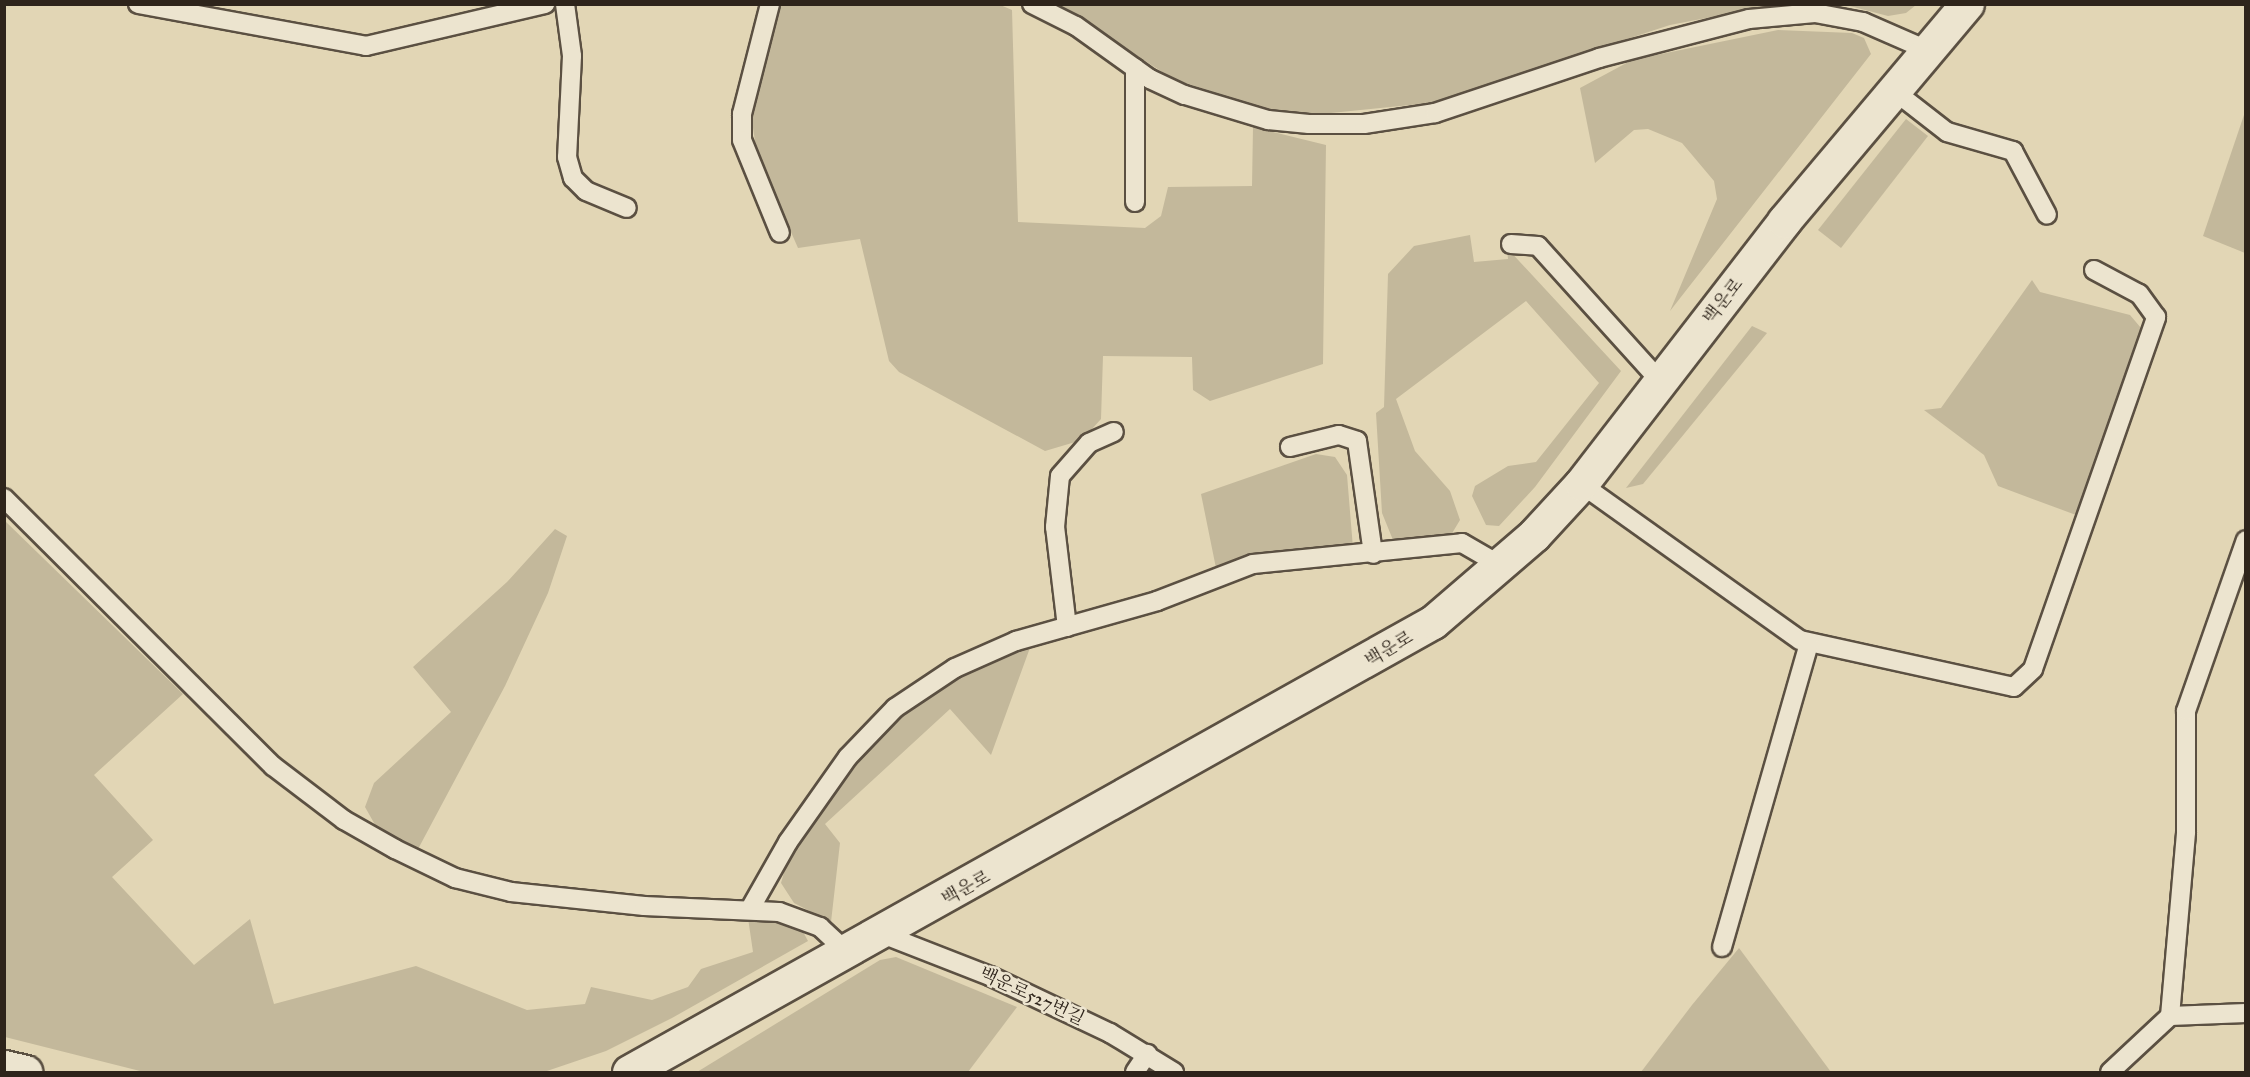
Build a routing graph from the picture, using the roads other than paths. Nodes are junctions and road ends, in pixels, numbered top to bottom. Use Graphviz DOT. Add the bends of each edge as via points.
graph roads {
  1 [pos="138,4"];
  2 [pos="545,4"];
  3 [pos="565,4"];
  4 [pos="770,4"];
  5 [pos="1032,4"];
  6 [pos="1967,4"];
  7 [pos="1927,50"];
  8 [pos="1135,69"];
  9 [pos="1893,90"];
  10 [pos="1135,202"];
  11 [pos="627,208"];
  12 [pos="2047,215"];
  13 [pos="780,233"];
  14 [pos="1511,244"];
  15 [pos="2094,270"];
  16 [pos="1660,381"];
  17 [pos="1114,432"];
  18 [pos="1290,447"];
  19 [pos="1581,484"];
  20 [pos="4,498"];
  21 [pos="2245,542"];
  22 [pos="1373,554"];
  23 [pos="1500,565"];
  24 [pos="1067,627"];
  25 [pos="1809,643"];
  26 [pos="750,909"];
  27 [pos="882,933"];
  28 [pos="1722,947"];
  29 [pos="848,953"];
  30 [pos="2246,1013"];
  31 [pos="2170,1016"];
  32 [pos="1147,1054"];
  33 [pos="4,1067"];
  34 [pos="25,1072"];
  35 [pos="629,1072"];
  36 [pos="1135,1072"];
  37 [pos="1174,1072"];
  38 [pos="2110,1072"];
  1 -- 2 [label="lane" via="366,46"];
  3 -- 11 [label="lane" via="572,56 567,157 573,178 586,191"];
  4 -- 13 [label="lane" via="742,114 742,140"];
  5 -- 8 [label="lane" via="1076,26"];
  6 -- 7 [label="street, 백운로"];
  7 -- 8 [label="lane" via="1863,22 1815,13 1749,19 1599,58 1436,113 1364,124 1268,120 1185,95"];
  7 -- 9 [label="street, 백운로"];
  8 -- 10 [label="lane"];
  9 -- 12 [label="lane" via="1947,132 2013,151"];
  9 -- 16 [label="street, 백운로"];
  14 -- 16 [label="lane" via="1538,246"];
  15 -- 25 [label="lane" via="2139,294 2156,317 2025,682 2006,688 1922,663"];
  16 -- 19 [label="street, 백운로"];
  17 -- 24 [label="lane" via="1089,443 1060,476 1055,527"];
  18 -- 22 [label="lane" via="1339,435 1358,441"];
  19 -- 23 [label="street, 백운로"];
  19 -- 25 [label="lane"];
  20 -- 26 [label="lane" via="273,766 344,820 395,849 455,878 511,892 644,906"];
  21 -- 31 [label="lane" via="2186,711 2186,832"];
  22 -- 23 [label="lane" via="1461,543"];
  22 -- 24 [label="lane" via="1253,564 1157,601"];
  23 -- 27 [label="street, 백운로" via="1392,648"];
  24 -- 26 [label="lane" via="1016,641 955,668 895,708 848,757 788,842"];
  25 -- 28 [label="lane"];
  26 -- 29 [label="lane" via="800,918"];
  27 -- 29 [label="street, 백운로"];
  27 -- 32 [label="lane, 백운로527번길" via="990,976"];
  29 -- 35 [label="street, 백운로"];
  30 -- 31 [label="lane"];
  31 -- 38 [label="lane"];
  32 -- 36 [label="lane"];
  32 -- 37 [label="lane, 백운로527번길"];
  33 -- 34 [label="street"];
}
